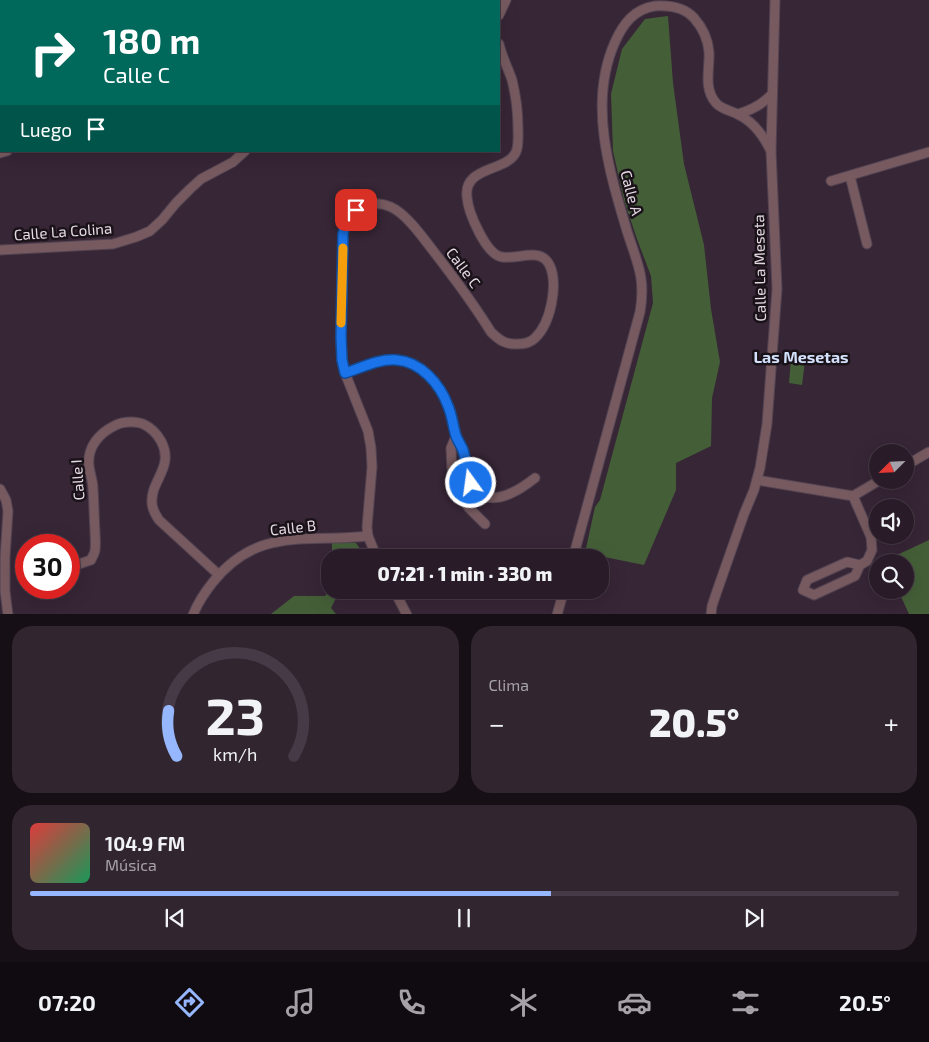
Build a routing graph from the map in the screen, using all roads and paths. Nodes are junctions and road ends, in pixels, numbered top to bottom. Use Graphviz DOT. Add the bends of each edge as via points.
graph roads {
  1 [pos="506,0"];
  2 [pos="775,0"];
  3 [pos="500,13"];
  4 [pos="501,59"];
  5 [pos="772,94"];
  6 [pos="738,114"];
  7 [pos="771,151"];
  8 [pos="244,152"];
  9 [pos="929,152"];
  10 [pos="850,176"];
  11 [pos="832,181"];
  12 [pos="867,244"];
  13 [pos="0,250"];
  14 [pos="345,373"];
  15 [pos="456,436"];
  16 [pos="929,452"];
  17 [pos="914,461"];
  18 [pos="535,478"];
  19 [pos="757,480"];
  20 [pos="869,487"];
  21 [pos="0,489"];
  22 [pos="853,496"];
  23 [pos="485,524"];
  24 [pos="368,536"];
  25 [pos="374,549"];
  26 [pos="575,549"];
  27 [pos="80,564"];
  28 [pos="860,565"];
  29 [pos="219,576"];
  30 [pos="399,599"];
  31 [pos="561,599"];
  32 [pos="8,614"];
  33 [pos="193,614"];
  34 [pos="407,614"];
  35 [pos="557,614"];
  36 [pos="711,614"];
  1 -- 3 [label="street"];
  2 -- 5 [label="street"];
  4 -- 14 [label="street, Calle C" via="511,78 518,111 517,146 510,160 473,178 467,186 466,195 481,237 495,255 502,258 536,255 547,260 554,283 547,318 530,342 514,344 499,340 401,214 382,204 365,205 350,215 343,234 341,337"];
  5 -- 6 [label="street" via="758,106"];
  5 -- 7 [label="street"];
  6 -- 7 [label="street, Calle A" via="749,121"];
  6 -- 26 [label="street, Calle A" via="722,109 712,97 708,81 708,43 690,14 672,6 655,6 637,12 624,24 606,68 603,127 615,188 642,279 642,301"];
  7 -- 19 [label="street, Calle La Meseta" via="777,289 767,424"];
  8 -- 13 [label="street, Calle La Colina" via="202,179 150,231 136,238 113,244"];
  9 -- 10 [label="street"];
  10 -- 11 [label="street"];
  10 -- 12 [label="street"];
  14 -- 15 [label="street" via="395,359 417,365 442,393"];
  14 -- 24 [label="street, Calle C" via="368,431 371,448"];
  15 -- 18 [label="street" via="471,483 478,493 488,497 499,496 523,487"];
  15 -- 23 [label="street" via="451,448 456,487 469,508"];
  16 -- 17 [label="street"];
  19 -- 22 [label="street"];
  19 -- 36 [label="street, Calle La Meseta"];
  20 -- 22 [label="street"];
  21 -- 32 [label="street" via="8,511 5,591"];
  22 -- 28 [label="street" via="871,537 872,550 867,561"];
  24 -- 25 [label="street, Calle C"];
  24 -- 29 [label="street, Calle B" via="271,542 240,556"];
  27 -- 29 [label="street, Calle I" via="91,560 96,549 90,448 109,428 118,424 142,423 158,435 166,455 152,494 154,512"];
  28 -- 28 [label="street" via="847,562 807,580 803,590 814,595 824,591 855,576"];
  29 -- 33 [label="street, Calle B"];
  30 -- 34 [label="street"];
  31 -- 35 [label="street"];
}
